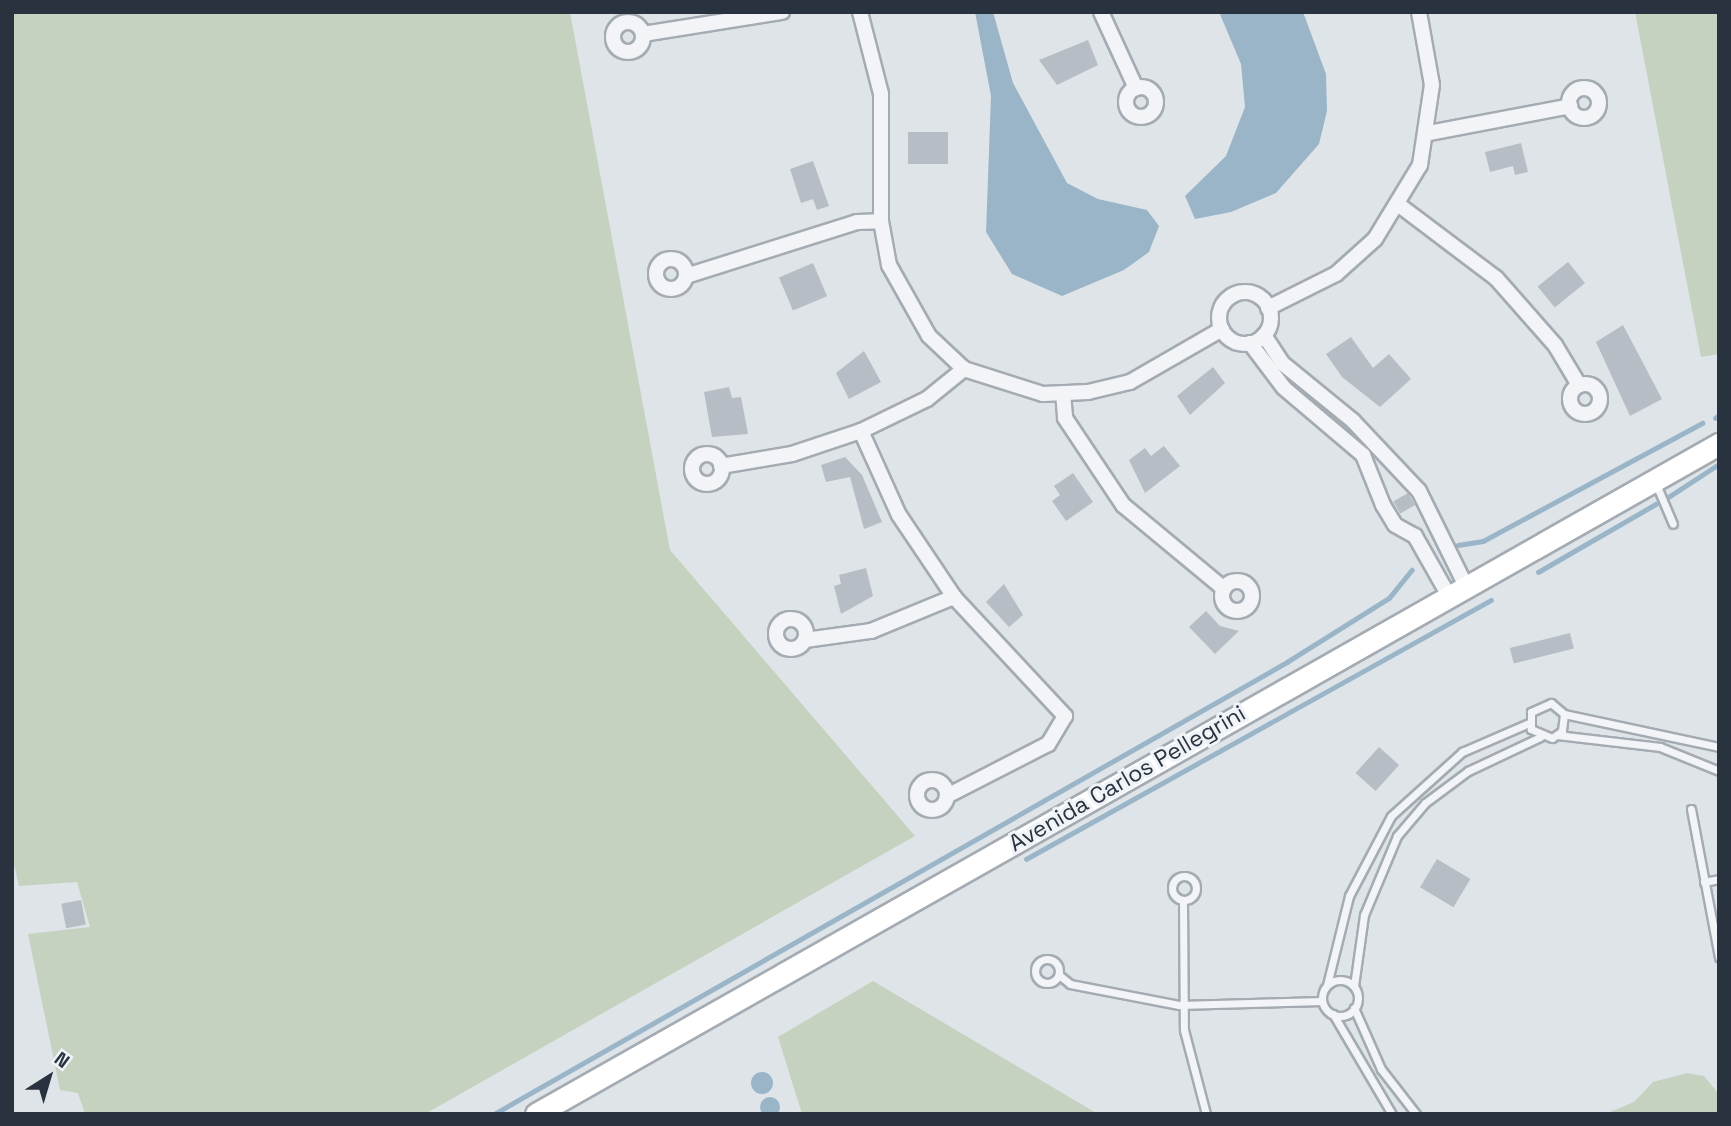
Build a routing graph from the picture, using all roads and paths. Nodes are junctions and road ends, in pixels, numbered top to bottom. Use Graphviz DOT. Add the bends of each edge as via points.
graph roads {
  1 [pos="782,12"];
  2 [pos="847,12"];
  3 [pos="859,12"];
  4 [pos="1101,12"];
  5 [pos="1419,12"];
  6 [pos="643,34"];
  7 [pos="1136,88"];
  8 [pos="1570,106"];
  9 [pos="1429,133"];
  10 [pos="1399,205"];
  11 [pos="881,221"];
  12 [pos="686,276"];
  13 [pos="1268,308"];
  14 [pos="1222,329"];
  15 [pos="1264,335"];
  16 [pos="1250,343"];
  17 [pos="964,369"];
  18 [pos="1580,385"];
  19 [pos="1063,393"];
  20 [pos="861,431"];
  21 [pos="1719,444"];
  22 [pos="721,466"];
  23 [pos="1398,468"];
  24 [pos="1654,480"];
  25 [pos="1378,481"];
  26 [pos="1674,524"];
  27 [pos="1432,527"];
  28 [pos="1415,536"];
  29 [pos="1224,589"];
  30 [pos="1458,591"];
  31 [pos="954,597"];
  32 [pos="805,640"];
  33 [pos="1564,714"];
  34 [pos="1529,723"];
  35 [pos="1557,735"];
  36 [pos="1540,737"];
  37 [pos="1719,747"];
  38 [pos="1719,771"];
  39 [pos="947,796"];
  40 [pos="1691,809"];
  41 [pos="1719,879"];
  42 [pos="1704,881"];
  43 [pos="1183,900"];
  44 [pos="1719,957"];
  45 [pos="1059,975"];
  46 [pos="1327,985"];
  47 [pos="1354,986"];
  48 [pos="1322,1001"];
  49 [pos="1182,1004"];
  50 [pos="1354,1008"];
  51 [pos="1333,1014"];
  52 [pos="536,1114"];
  53 [pos="1206,1114"];
  54 [pos="1392,1114"];
  55 [pos="1416,1114"];
  1 -- 6 [label="street"];
  2 -- 3 [label="street"];
  3 -- 11 [label="street" via="881,94"];
  4 -- 7 [label="street"];
  5 -- 9 [label="street" via="1429,49"];
  8 -- 9 [label="street"];
  9 -- 10 [label="street"];
  10 -- 13 [label="street" via="1375,239 1336,274"];
  10 -- 18 [label="street" via="1496,278 1555,345"];
  11 -- 12 [label="street" via="857,222"];
  11 -- 17 [label="street" via="889,265 908,306"];
  13 -- 14 [label="street" via="1253,293 1236,293 1223,304"];
  13 -- 15 [label="street"];
  14 -- 16 [label="street" via="1234,341"];
  14 -- 19 [label="street" via="1130,382"];
  15 -- 16 [label="street"];
  15 -- 23 [label="street" via="1282,363"];
  16 -- 25 [label="street" via="1284,388 1347,436"];
  17 -- 19 [label="street" via="1004,385"];
  17 -- 20 [label="street" via="927,399"];
  19 -- 29 [label="street" via="1065,418 1123,505"];
  20 -- 22 [label="street" via="792,454"];
  20 -- 31 [label="street" via="899,514"];
  21 -- 24 [label="main road, Avenida Carlos Pellegrini"];
  23 -- 25 [label="street"];
  23 -- 27 [label="street" via="1428,506"];
  24 -- 26 [label="lane"];
  24 -- 30 [label="main road, Avenida Carlos Pellegrini"];
  25 -- 28 [label="street" via="1395,525"];
  27 -- 28 [label="street"];
  27 -- 30 [label="street"];
  28 -- 30 [label="street"];
  30 -- 52 [label="main road, Avenida Carlos Pellegrini"];
  31 -- 32 [label="street" via="871,631"];
  31 -- 39 [label="street" via="1065,716 1048,744"];
  33 -- 34 [label="lane" via="1551,703 1540,704"];
  33 -- 35 [label="lane"];
  33 -- 37 [label="lane"];
  34 -- 36 [label="lane"];
  34 -- 46 [label="lane" via="1462,752 1391,816 1349,896"];
  35 -- 36 [label="lane"];
  35 -- 38 [label="lane" via="1660,747"];
  36 -- 47 [label="lane" via="1468,771 1425,803 1397,836 1364,915"];
  40 -- 42 [label="lane"];
  41 -- 42 [label="lane"];
  42 -- 44 [label="lane"];
  43 -- 49 [label="lane"];
  45 -- 49 [label="lane" via="1070,984 1112,995"];
  46 -- 47 [label="lane" via="1344,980"];
  46 -- 48 [label="lane"];
  47 -- 50 [label="lane"];
  48 -- 49 [label="lane"];
  48 -- 51 [label="lane"];
  49 -- 53 [label="lane"];
  50 -- 51 [label="lane"];
  50 -- 55 [label="lane" via="1381,1069"];
  51 -- 54 [label="lane"];
}
